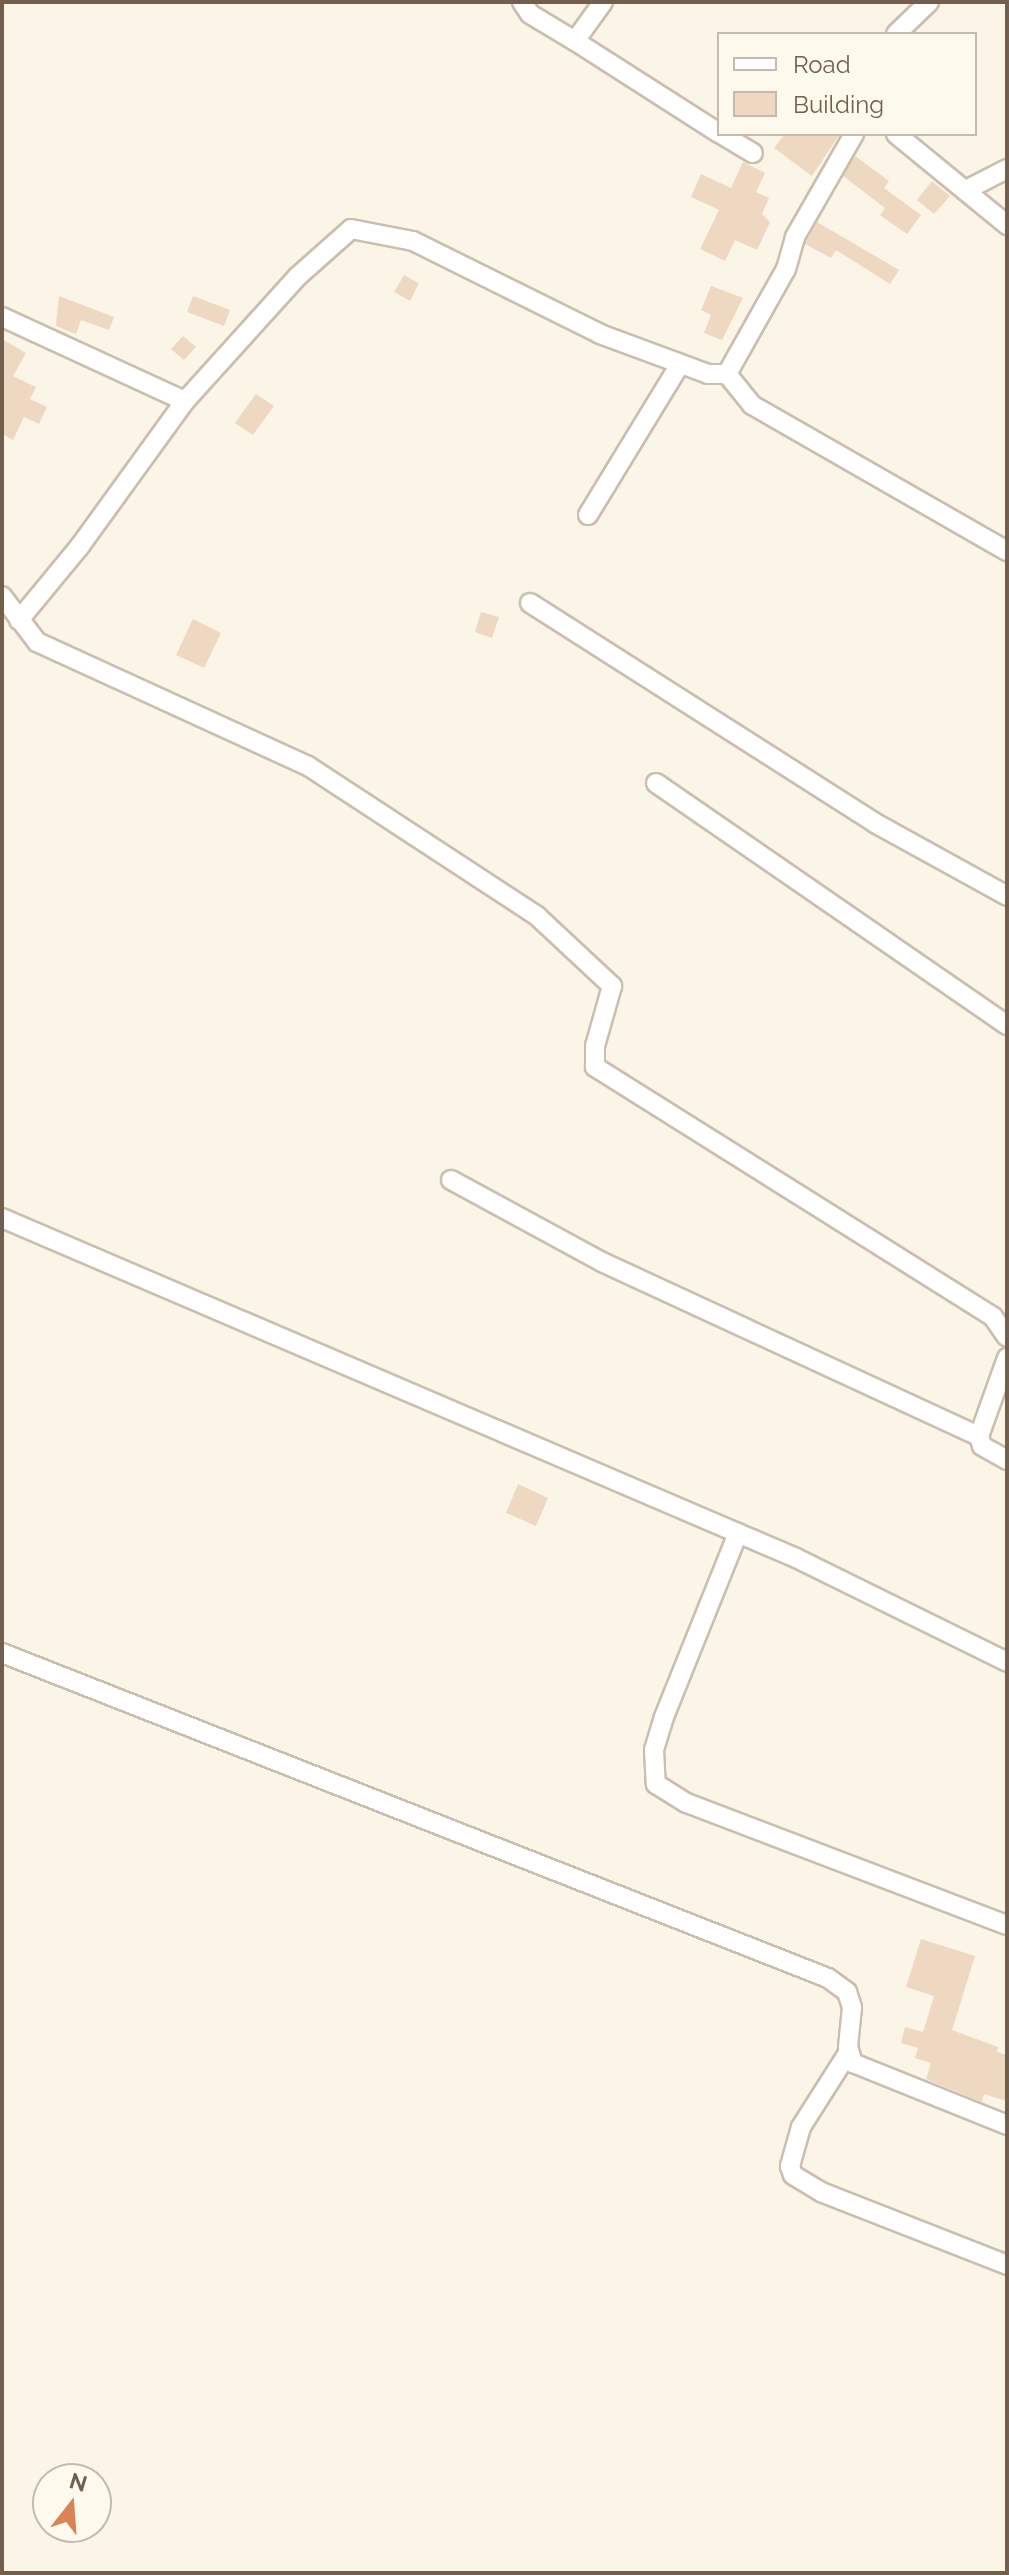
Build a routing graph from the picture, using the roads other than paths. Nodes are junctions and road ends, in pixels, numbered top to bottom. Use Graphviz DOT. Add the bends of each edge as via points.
graph roads {
  1 [pos="522,2"];
  2 [pos="603,2"];
  3 [pos="929,2"];
  4 [pos="898,32"];
  5 [pos="575,41"];
  6 [pos="717,132"];
  7 [pos="723,136"];
  8 [pos="853,136"];
  9 [pos="898,136"];
  10 [pos="753,153"];
  11 [pos="1007,169"];
  12 [pos="966,190"];
  13 [pos="1007,225"];
  14 [pos="2,317"];
  15 [pos="680,364"];
  16 [pos="727,374"];
  17 [pos="185,401"];
  18 [pos="588,515"];
  19 [pos="1007,551"];
  20 [pos="2,596"];
  21 [pos="530,603"];
  22 [pos="19,620"];
  23 [pos="656,783"];
  24 [pos="1007,896"];
  25 [pos="1007,1025"];
  26 [pos="451,1180"];
  27 [pos="2,1218"];
  28 [pos="1007,1337"];
  29 [pos="1007,1358"];
  30 [pos="979,1436"];
  31 [pos="1007,1460"];
  32 [pos="738,1533"];
  33 [pos="2,1653"];
  34 [pos="1007,1662"];
  35 [pos="1007,1925"];
  36 [pos="848,2053"];
  37 [pos="1007,2125"];
  38 [pos="1007,2265"];
  1 -- 5 [label="street" via="530,14"];
  2 -- 5 [label="street"];
  3 -- 4 [label="street"];
  5 -- 6 [label="street"];
  7 -- 10 [label="street"];
  8 -- 16 [label="street"];
  9 -- 12 [label="street"];
  11 -- 12 [label="street"];
  12 -- 13 [label="street"];
  14 -- 17 [label="street"];
  15 -- 16 [label="street"];
  15 -- 17 [label="street" via="600,334 413,241 357,228 297,277 239,348"];
  15 -- 18 [label="street"];
  16 -- 19 [label="street" via="752,405"];
  17 -- 22 [label="street"];
  20 -- 22 [label="street"];
  21 -- 24 [label="street" via="875,823"];
  22 -- 28 [label="street" via="37,642 308,766 537,916 612,986 595,1046 595,1067 993,1317"];
  23 -- 25 [label="street"];
  26 -- 30 [label="street" via="602,1262"];
  27 -- 32 [label="street"];
  29 -- 30 [label="street"];
  30 -- 31 [label="street" via="982,1446"];
  32 -- 34 [label="street"];
  32 -- 35 [label="street" via="657,1739 652,1770 656,1784 687,1803"];
  33 -- 36 [label="street" via="828,1978 847,1992 852,2007"];
  36 -- 37 [label="street" via="861,2069"];
  36 -- 38 [label="street" via="801,2127 790,2166 793,2175 821,2192"];
}
